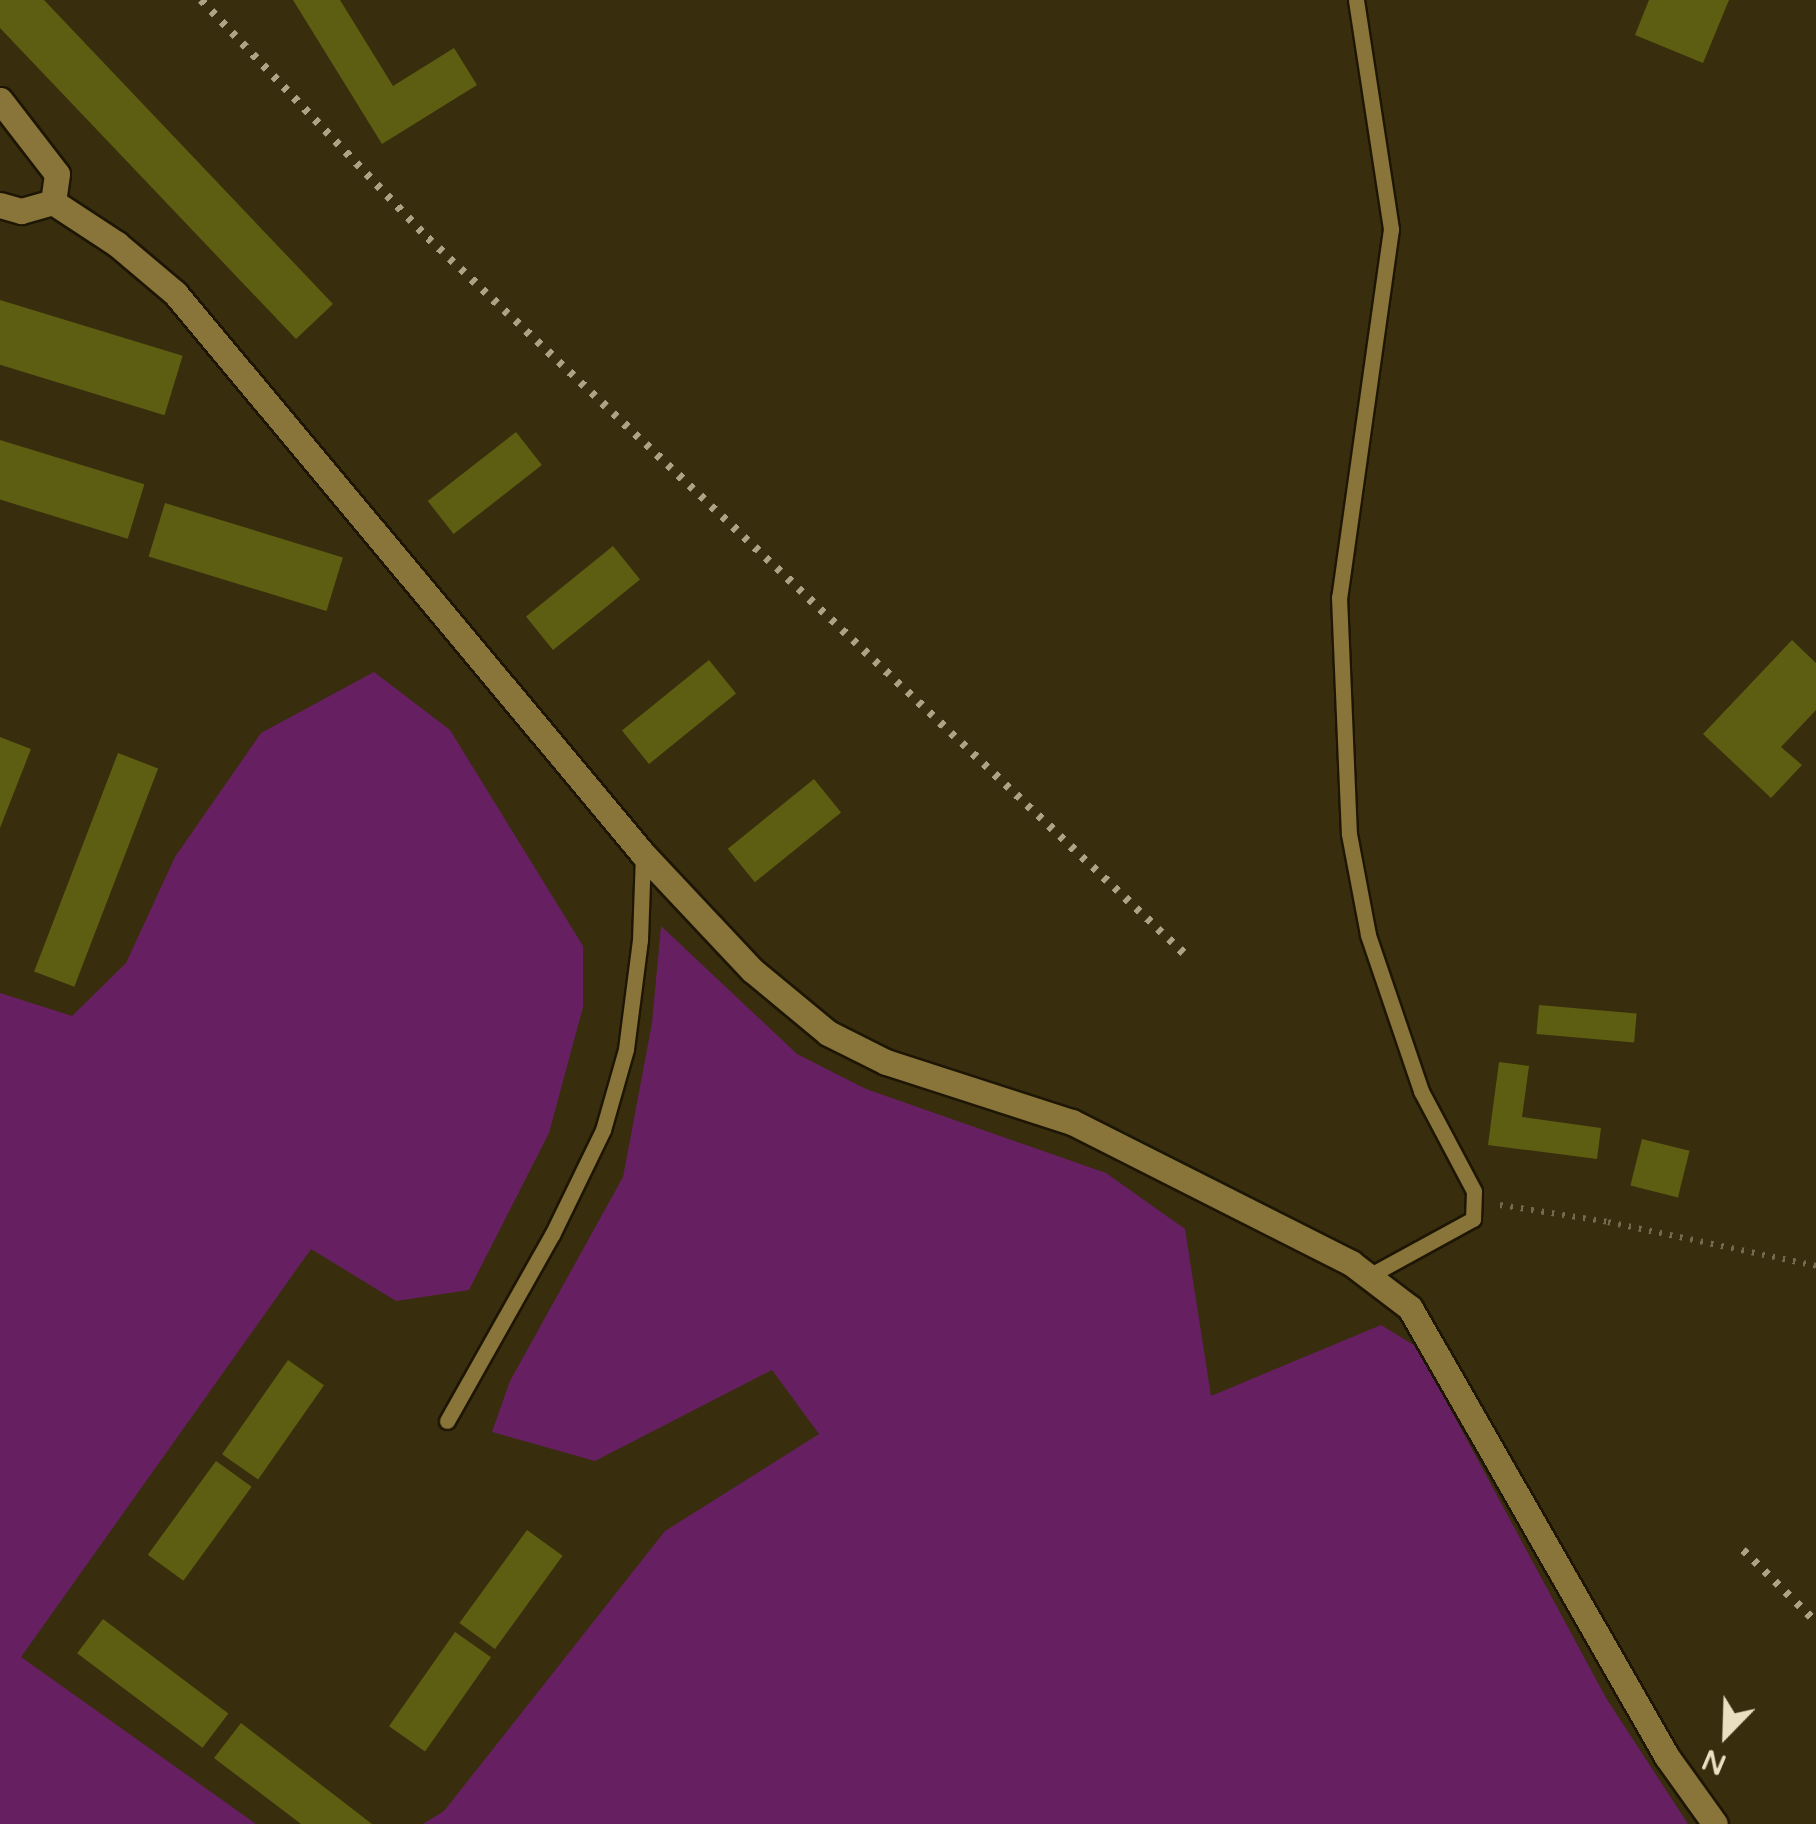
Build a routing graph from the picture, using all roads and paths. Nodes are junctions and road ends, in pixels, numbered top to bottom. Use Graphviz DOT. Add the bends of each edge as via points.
graph roads {
  1 [pos="1356,0"];
  2 [pos="0,100"];
  3 [pos="53,202"];
  4 [pos="0,205"];
  5 [pos="643,854"];
  6 [pos="1474,1201"];
  7 [pos="1816,1266"];
  8 [pos="1369,1276"];
  9 [pos="447,1421"];
  10 [pos="1715,1824"];
  1 -- 6 [label="lane" via="1391,229 1339,597 1349,834 1368,935 1415,1073"];
  2 -- 3 [label="street" via="57,174"];
  3 -- 4 [label="street" via="21,211"];
  3 -- 5 [label="street" via="175,292"];
  5 -- 8 [label="street" via="752,970 828,1033 886,1062 1072,1122"];
  5 -- 9 [label="lane" via="626,1049 603,1130"];
  6 -- 7 [label="path"];
  6 -- 8 [label="lane" via="1472,1218"];
  8 -- 10 [label="street" via="1410,1308 1667,1757"];
}
